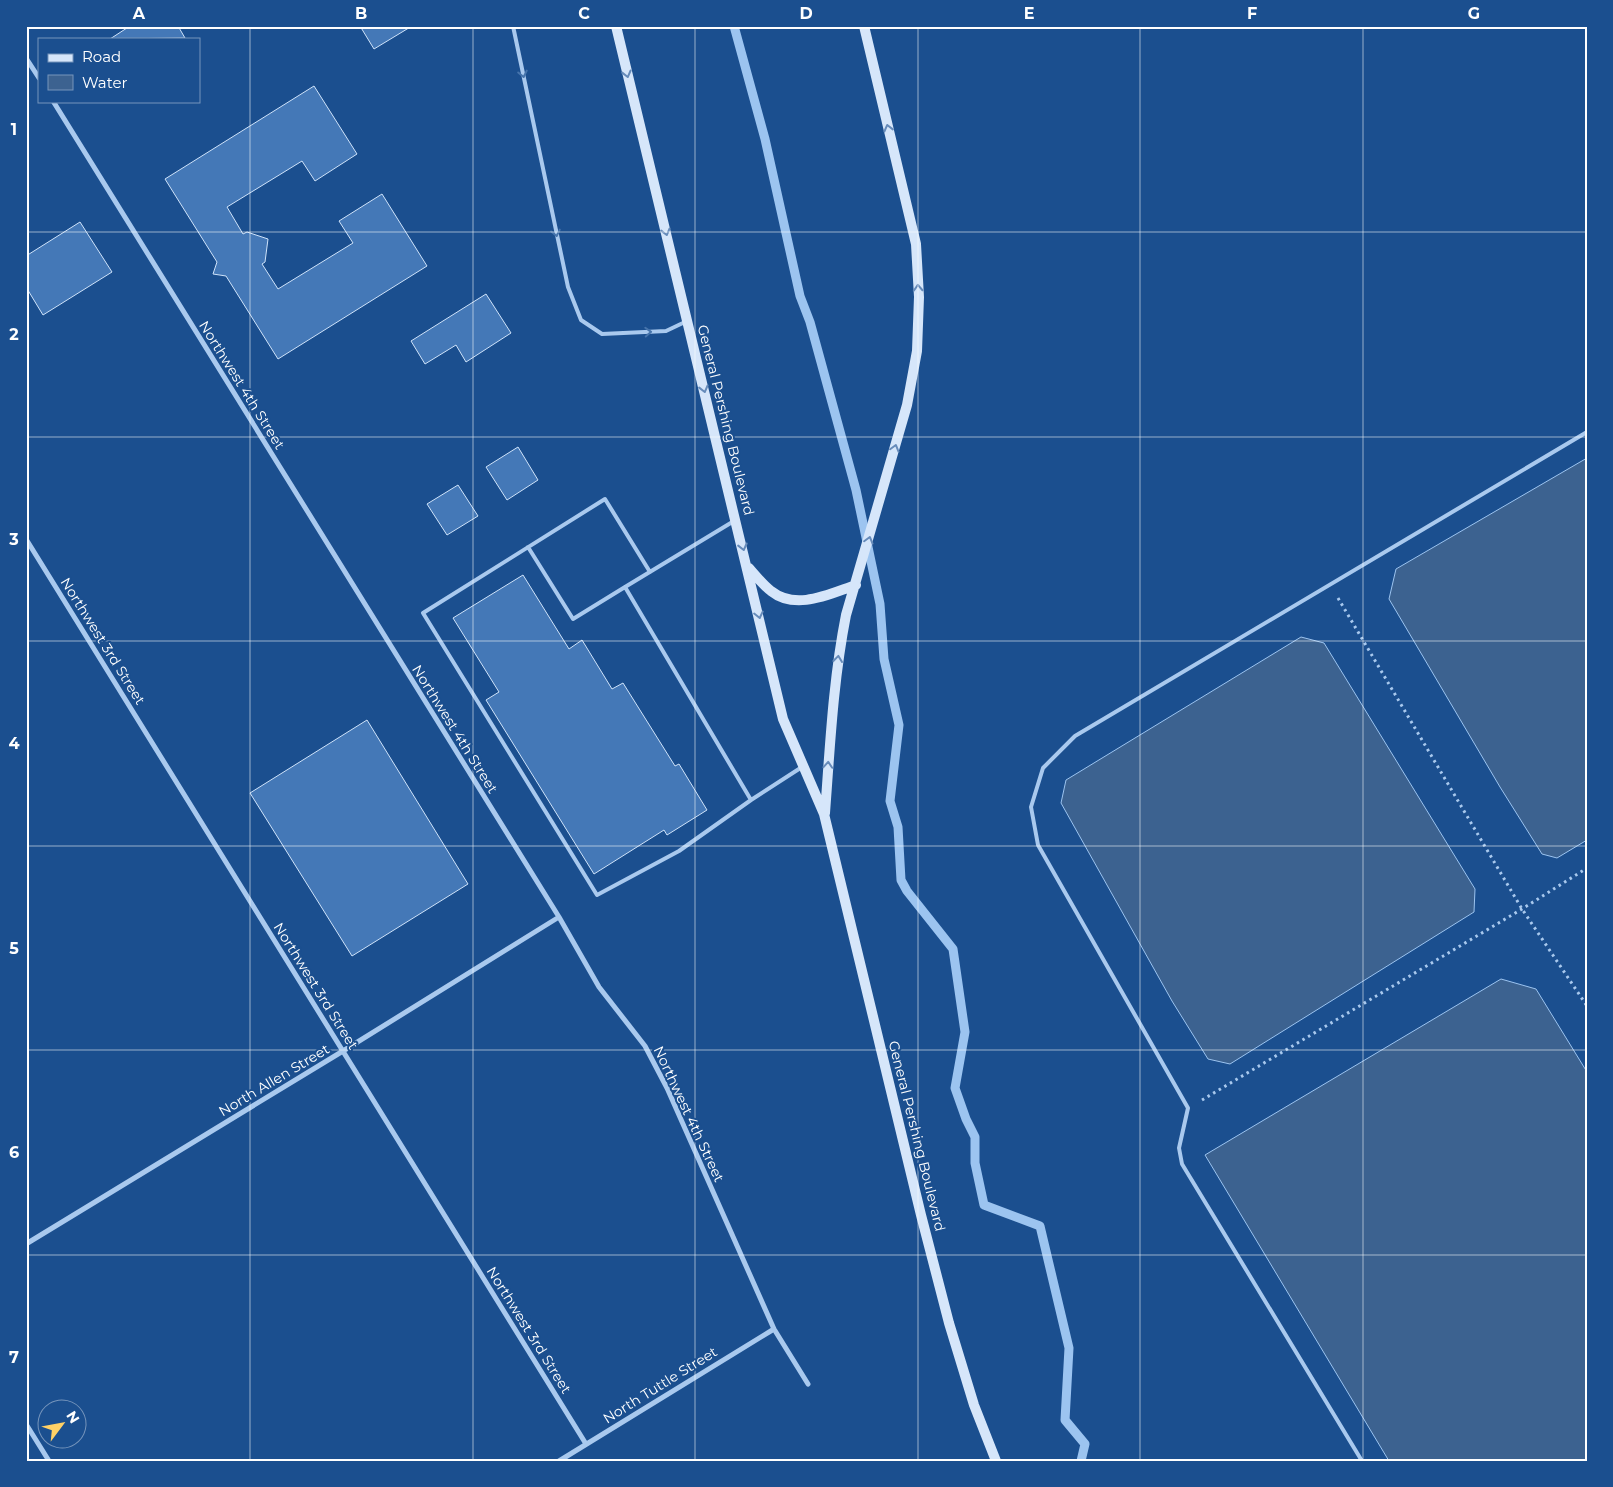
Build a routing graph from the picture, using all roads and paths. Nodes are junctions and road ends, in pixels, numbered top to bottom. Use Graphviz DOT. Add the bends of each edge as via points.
graph roads {
  1 [pos="513,26"];
  2 [pos="616,26"];
  3 [pos="864,26"];
  4 [pos="26,58"];
  5 [pos="38,76"];
  6 [pos="54,102"];
  7 [pos="687,321"];
  8 [pos="1587,432"];
  9 [pos="736,520"];
  10 [pos="26,539"];
  11 [pos="528,547"];
  12 [pos="748,567"];
  13 [pos="650,572"];
  14 [pos="856,585"];
  15 [pos="1330,585"];
  16 [pos="625,587"];
  17 [pos="804,767"];
  18 [pos="751,800"];
  19 [pos="824,814"];
  20 [pos="1587,868"];
  21 [pos="1522,909"];
  22 [pos="559,917"];
  23 [pos="1587,1006"];
  24 [pos="343,1051"];
  25 [pos="1188,1108"];
  26 [pos="26,1244"];
  27 [pos="774,1329"];
  28 [pos="808,1384"];
  29 [pos="26,1424"];
  30 [pos="586,1444"];
  31 [pos="49,1461"];
  32 [pos="559,1461"];
  33 [pos="996,1461"];
  34 [pos="1362,1461"];
  1 -- 7 [label="lane, one-way" via="568,287 581,320 602,334 666,331"];
  2 -- 7 [label="main road, General Pershing Boulevard, one-way"];
  14 -- 3 [label="main road, General Pershing Boulevard, one-way" via="907,405 917,351 919,297 916,244"];
  4 -- 5 [label="street"];
  6 -- 22 [label="street, Northwest 4th Street"];
  7 -- 9 [label="main road, General Pershing Boulevard, one-way"];
  8 -- 15 [label="lane"];
  9 -- 12 [label="main road, General Pershing Boulevard, one-way"];
  9 -- 13 [label="lane"];
  10 -- 24 [label="street, Northwest 3rd Street"];
  11 -- 13 [label="lane" via="605,499"];
  11 -- 16 [label="lane" via="573,620"];
  11 -- 18 [label="lane" via="423,613 598,895 680,851"];
  12 -- 14 [label="main road" via="771,591 797,601 816,599"];
  12 -- 17 [label="main road, General Pershing Boulevard, one-way" via="784,719"];
  13 -- 16 [label="lane"];
  19 -- 14 [label="main road, General Pershing Boulevard, one-way" via="839,651"];
  15 -- 21 [label="path"];
  15 -- 25 [label="lane" via="1075,736 1042,768 1031,807 1038,845"];
  16 -- 18 [label="lane"];
  17 -- 18 [label="lane"];
  17 -- 19 [label="main road, General Pershing Boulevard"];
  19 -- 33 [label="main road, General Pershing Boulevard" via="949,1323 974,1405"];
  20 -- 21 [label="path"];
  21 -- 23 [label="path"];
  21 -- 25 [label="path"];
  22 -- 24 [label="street, North Allen Street"];
  22 -- 27 [label="street, Northwest 4th Street" via="599,987 645,1046"];
  24 -- 26 [label="street, North Allen Street"];
  24 -- 30 [label="street, Northwest 3rd Street"];
  25 -- 34 [label="lane" via="1179,1148 1182,1164"];
  27 -- 28 [label="street, Northwest 4th Street"];
  27 -- 30 [label="street, North Tuttle Street"];
  29 -- 31 [label="street"];
  30 -- 32 [label="street, North Tuttle Street"];
}
